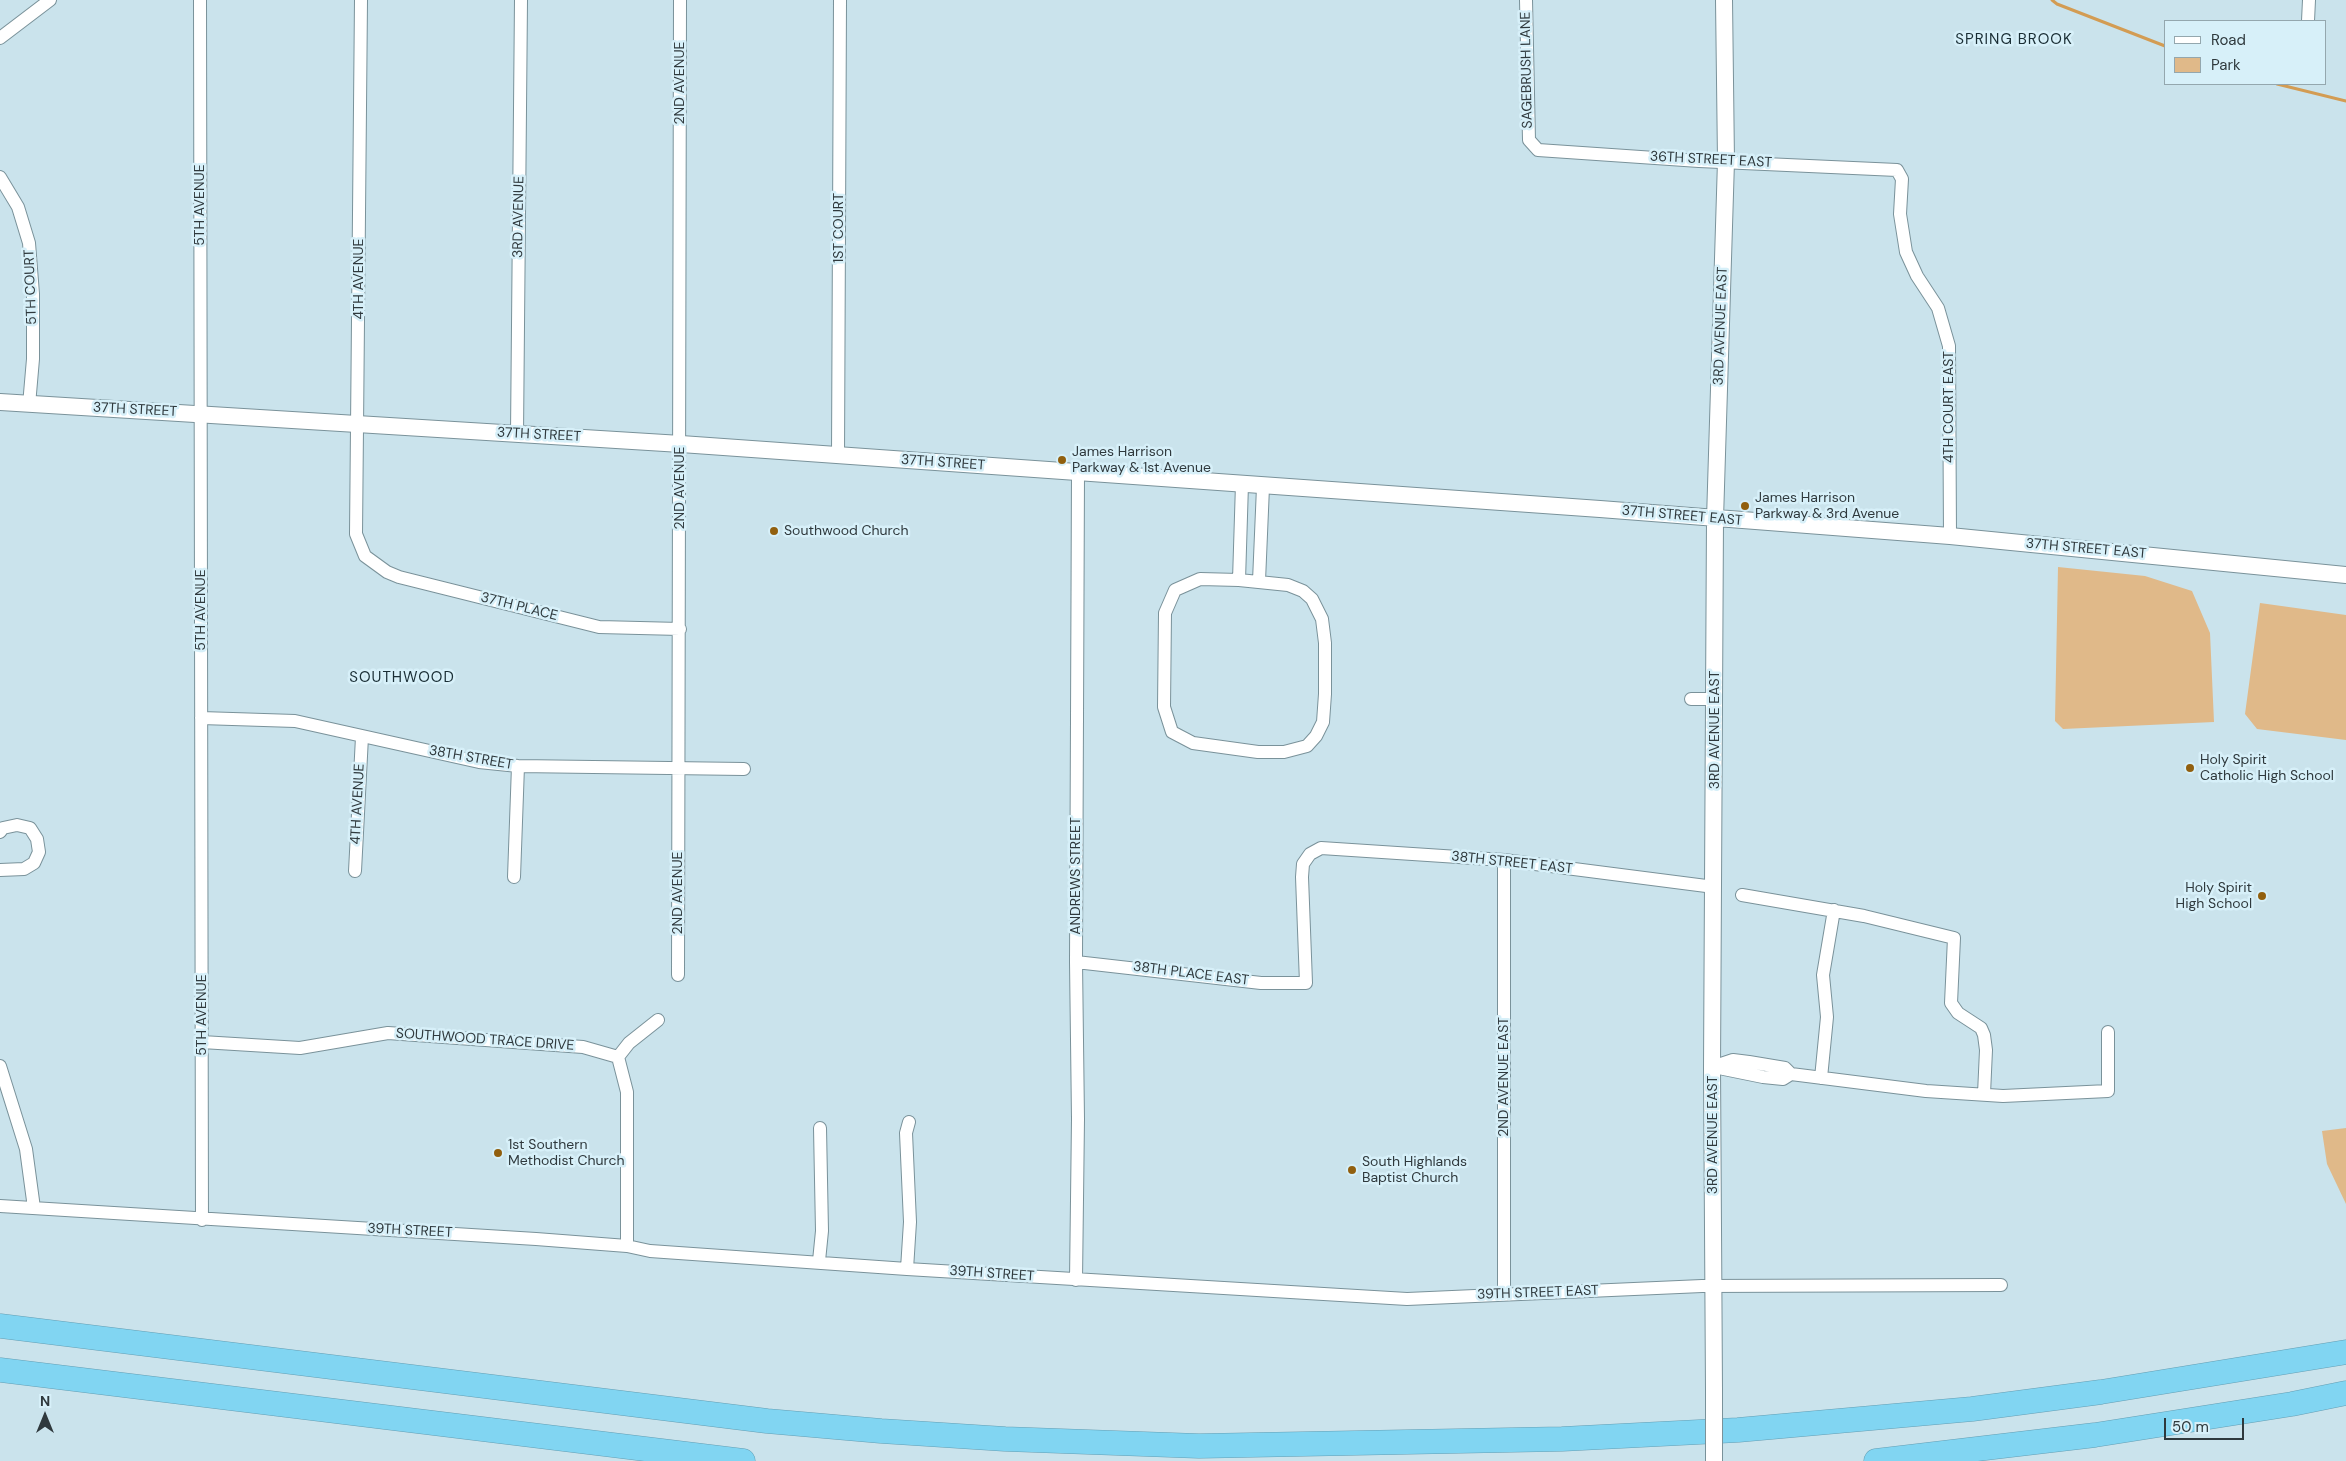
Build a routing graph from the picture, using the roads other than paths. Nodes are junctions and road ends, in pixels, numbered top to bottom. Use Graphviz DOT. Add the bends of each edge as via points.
graph roads {
  1 [pos="50,0"];
  2 [pos="200,0"];
  3 [pos="362,0"];
  4 [pos="521,0"];
  5 [pos="680,0"];
  6 [pos="840,0"];
  7 [pos="1526,0"];
  8 [pos="1724,0"];
  9 [pos="2309,0"];
  10 [pos="2308,20"];
  11 [pos="0,38"];
  12 [pos="1528,140"];
  13 [pos="1726,161"];
  14 [pos="1897,170"];
  15 [pos="0,177"];
  16 [pos="0,402"];
  17 [pos="29,404"];
  18 [pos="201,414"];
  19 [pos="358,424"];
  20 [pos="517,434"];
  21 [pos="681,444"];
  22 [pos="838,456"];
  23 [pos="1078,473"];
  24 [pos="1242,484"];
  25 [pos="1263,487"];
  26 [pos="1715,519"];
  27 [pos="1950,536"];
  28 [pos="365,556"];
  29 [pos="2346,575"];
  30 [pos="1239,580"];
  31 [pos="1259,581"];
  32 [pos="680,629"];
  33 [pos="1691,699"];
  34 [pos="1715,699"];
  35 [pos="201,718"];
  36 [pos="362,737"];
  37 [pos="518,766"];
  38 [pos="679,767"];
  39 [pos="744,769"];
  40 [pos="0,832"];
  41 [pos="1504,860"];
  42 [pos="0,870"];
  43 [pos="354,871"];
  44 [pos="514,877"];
  45 [pos="1714,887"];
  46 [pos="1742,895"];
  47 [pos="1834,910"];
  48 [pos="1076,962"];
  49 [pos="678,975"];
  50 [pos="1306,983"];
  51 [pos="658,1020"];
  52 [pos="2108,1032"];
  53 [pos="202,1042"];
  54 [pos="618,1057"];
  55 [pos="0,1066"];
  56 [pos="1712,1066"];
  57 [pos="1821,1078"];
  58 [pos="1984,1094"];
  59 [pos="909,1122"];
  60 [pos="820,1128"];
  61 [pos="0,1206"];
  62 [pos="34,1208"];
  63 [pos="202,1220"];
  64 [pos="627,1246"];
  65 [pos="819,1262"];
  66 [pos="907,1269"];
  67 [pos="1076,1280"];
  68 [pos="2001,1285"];
  69 [pos="1714,1286"];
  70 [pos="1504,1294"];
  71 [pos="0,1326"];
  72 [pos="2346,1338"];
  73 [pos="2346,1352"];
  74 [pos="2264,1366"];
  75 [pos="0,1370"];
  76 [pos="2346,1393"];
  77 [pos="2346,1400"];
  78 [pos="2292,1404"];
  79 [pos="743,1461"];
  80 [pos="1714,1461"];
  81 [pos="1876,1461"];
  1 -- 11 [label="street"];
  2 -- 18 [label="street, 5TH AVENUE"];
  3 -- 19 [label="street, 4TH AVENUE"];
  4 -- 20 [label="street, 3RD AVENUE"];
  5 -- 21 [label="street, 2ND AVENUE"];
  6 -- 22 [label="street, 1ST COURT"];
  7 -- 12 [label="street, SAGEBRUSH LANE"];
  8 -- 13 [label="street, 3RD AVENUE EAST"];
  9 -- 10 [label="street"];
  12 -- 13 [label="street, 36TH STREET EAST" via="1538,150 1570,154"];
  13 -- 14 [label="street, 36TH STREET EAST"];
  13 -- 26 [label="street, 3RD AVENUE EAST"];
  14 -- 27 [label="street, 4TH COURT EAST" via="1902,179 1901,220 1906,252 1938,308 1949,346"];
  15 -- 17 [label="street, 5TH COURT" via="18,207 29,243 33,331"];
  16 -- 17 [label="street, 37TH STREET"];
  17 -- 18 [label="street, 37TH STREET"];
  18 -- 19 [label="street, 37TH STREET"];
  18 -- 35 [label="street, 5TH AVENUE"];
  19 -- 20 [label="street, 37TH STREET"];
  19 -- 28 [label="street, 4TH AVENUE" via="356,534"];
  20 -- 21 [label="street, 37TH STREET"];
  21 -- 22 [label="street, 37TH STREET"];
  21 -- 32 [label="street, 2ND AVENUE"];
  22 -- 23 [label="street, 37TH STREET"];
  23 -- 24 [label="street, 37TH STREET EAST"];
  23 -- 48 [label="street, ANDREWS STREET"];
  24 -- 25 [label="street, 37TH STREET EAST"];
  24 -- 30 [label="street"];
  25 -- 26 [label="street, 37TH STREET EAST"];
  25 -- 31 [label="street"];
  26 -- 27 [label="street, 37TH STREET EAST"];
  26 -- 34 [label="street, 3RD AVENUE EAST"];
  27 -- 29 [label="street, 37TH STREET EAST"];
  28 -- 32 [label="street, 37TH PLACE" via="399,577 599,627"];
  30 -- 31 [label="street"];
  30 -- 31 [label="street" via="1200,579 1175,590 1165,613 1164,707 1172,732 1193,743 1258,752 1284,752 1308,746 1323,722 1326,694 1322,619 1312,599 1303,591 1288,585"];
  32 -- 38 [label="street, 2ND AVENUE"];
  33 -- 34 [label="street"];
  34 -- 45 [label="street, 3RD AVENUE EAST"];
  35 -- 36 [label="street, 38TH STREET" via="295,721"];
  35 -- 53 [label="street, 5TH AVENUE"];
  36 -- 37 [label="street, 38TH STREET" via="479,762"];
  36 -- 43 [label="street, 4TH AVENUE"];
  37 -- 38 [label="street, 38TH STREET"];
  37 -- 44 [label="street"];
  38 -- 39 [label="street, 38TH STREET"];
  38 -- 49 [label="street, 2ND AVENUE"];
  40 -- 42 [label="street" via="16,825 30,828 38,839 39,852 34,863 24,869"];
  41 -- 45 [label="street, 38TH STREET EAST"];
  41 -- 50 [label="street, 38TH STREET EAST" via="1334,848 1321,848 1310,854 1303,864 1302,877"];
  41 -- 70 [label="street, 2ND AVENUE EAST"];
  45 -- 56 [label="street, 3RD AVENUE EAST"];
  46 -- 47 [label="street"];
  47 -- 57 [label="street" via="1822,975 1827,1017"];
  47 -- 58 [label="street" via="1954,938 1951,1003 1984,1035"];
  48 -- 50 [label="street, 38TH PLACE EAST" via="1261,983"];
  48 -- 67 [label="street, ANDREWS STREET"];
  51 -- 54 [label="street"];
  52 -- 58 [label="street" via="2108,1091"];
  53 -- 54 [label="street, SOUTHWOOD TRACE DRIVE" via="300,1048 388,1033 583,1047"];
  53 -- 63 [label="street, 5TH AVENUE"];
  54 -- 64 [label="street" via="627,1092"];
  55 -- 62 [label="street" via="26,1149"];
  56 -- 57 [label="street" via="1733,1060 1754,1062 1785,1068 1791,1074"];
  56 -- 69 [label="street, 3RD AVENUE EAST"];
  57 -- 58 [label="street" via="1926,1091"];
  59 -- 66 [label="street" via="906,1133 910,1222"];
  60 -- 65 [label="street" via="822,1231"];
  61 -- 62 [label="street, 39TH STREET"];
  62 -- 63 [label="street, 39TH STREET"];
  63 -- 64 [label="street, 39TH STREET"];
  64 -- 65 [label="street, 39TH STREET"];
  65 -- 66 [label="street, 39TH STREET"];
  66 -- 67 [label="street, 39TH STREET"];
  67 -- 70 [label="street, 39TH STREET EAST" via="1406,1299"];
  68 -- 69 [label="street, 39TH STREET EAST"];
  69 -- 70 [label="street, 39TH STREET EAST"];
  69 -- 80 [label="street, 3RD AVENUE EAST, bridge"];
  71 -- 74 [label="highway" via="767,1421 881,1431 1133,1445 1562,1440 1738,1430 1972,1409"];
  72 -- 74 [label="highway"];
  73 -- 74 [label="highway"];
  75 -- 79 [label="highway"];
  76 -- 78 [label="highway"];
  77 -- 78 [label="highway"];
  78 -- 81 [label="highway" via="2095,1435"];
}
